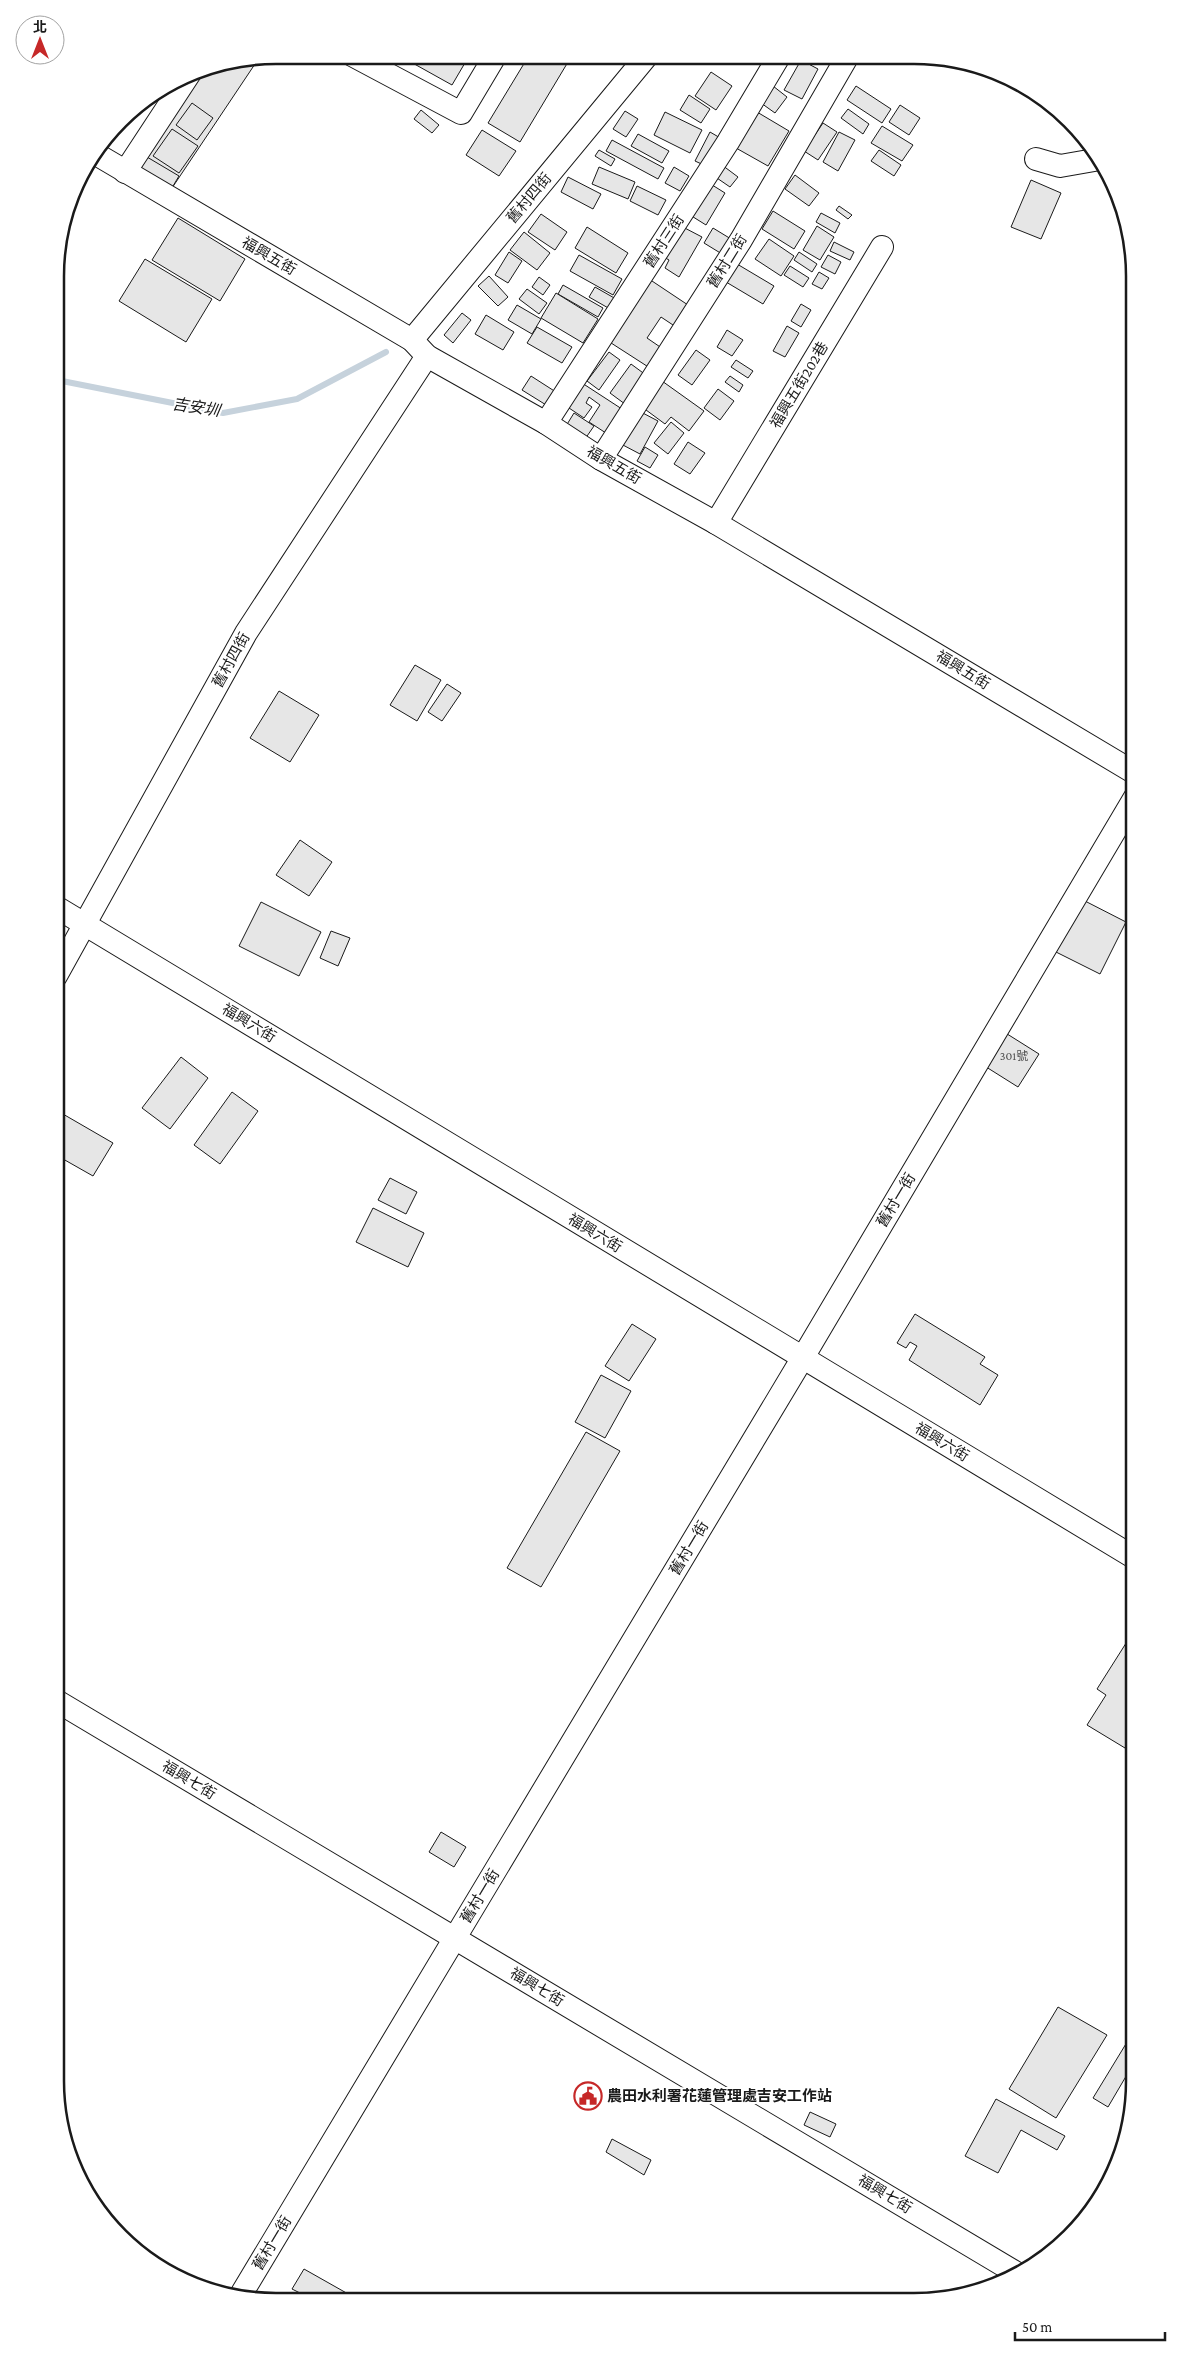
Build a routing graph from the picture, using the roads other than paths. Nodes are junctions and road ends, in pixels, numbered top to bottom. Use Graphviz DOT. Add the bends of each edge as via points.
graph roads {
  1 [pos="367,64"];
  2 [pos="490,64"];
  3 [pos="640,64"];
  4 [pos="774,64"];
  5 [pos="843,64"];
  6 [pos="181,86"];
  7 [pos="101,157"];
  8 [pos="1036,159"];
  9 [pos="1091,160"];
  10 [pos="125,172"];
  11 [pos="882,247"];
  12 [pos="412,340"];
  13 [pos="427,356"];
  14 [pos="546,423"];
  15 [pos="601,459"];
  16 [pos="716,522"];
  17 [pos="1126,768"];
  18 [pos="1126,812"];
  19 [pos="64,912"];
  20 [pos="86,924"];
  21 [pos="64,962"];
  22 [pos="802,1359"];
  23 [pos="1126,1553"];
  24 [pos="64,1705"];
  25 [pos="455,1938"];
  26 [pos="1011,2270"];
  27 [pos="244,2290"];
  1 -- 2 [label="street" via="461,113"];
  3 -- 12 [label="street, 舊村四街"];
  4 -- 14 [label="street, 舊村三街" via="728,142"];
  5 -- 15 [label="street, 舊村二街" via="741,240"];
  6 -- 10 [label="street"];
  7 -- 10 [label="street, 福興五街"];
  8 -- 9 [label="street" via="1060,166"];
  10 -- 12 [label="street, 福興五街"];
  11 -- 16 [label="street, 福興五街202巷"];
  12 -- 13 [label="street, 福興五街"];
  13 -- 14 [label="street, 福興五街"];
  13 -- 20 [label="street, 舊村四街" via="246,633"];
  14 -- 15 [label="street, 福興五街"];
  15 -- 16 [label="street, 福興五街"];
  16 -- 17 [label="street, 福興五街"];
  18 -- 22 [label="street, 舊村一街"];
  19 -- 20 [label="street, 福興六街"];
  20 -- 21 [label="street, 舊村四街"];
  20 -- 22 [label="street, 福興六街"];
  22 -- 23 [label="street, 福興六街"];
  22 -- 25 [label="street, 舊村一街"];
  24 -- 25 [label="street, 福興七街"];
  25 -- 26 [label="street, 福興七街"];
  25 -- 27 [label="street, 舊村一街"];
}
